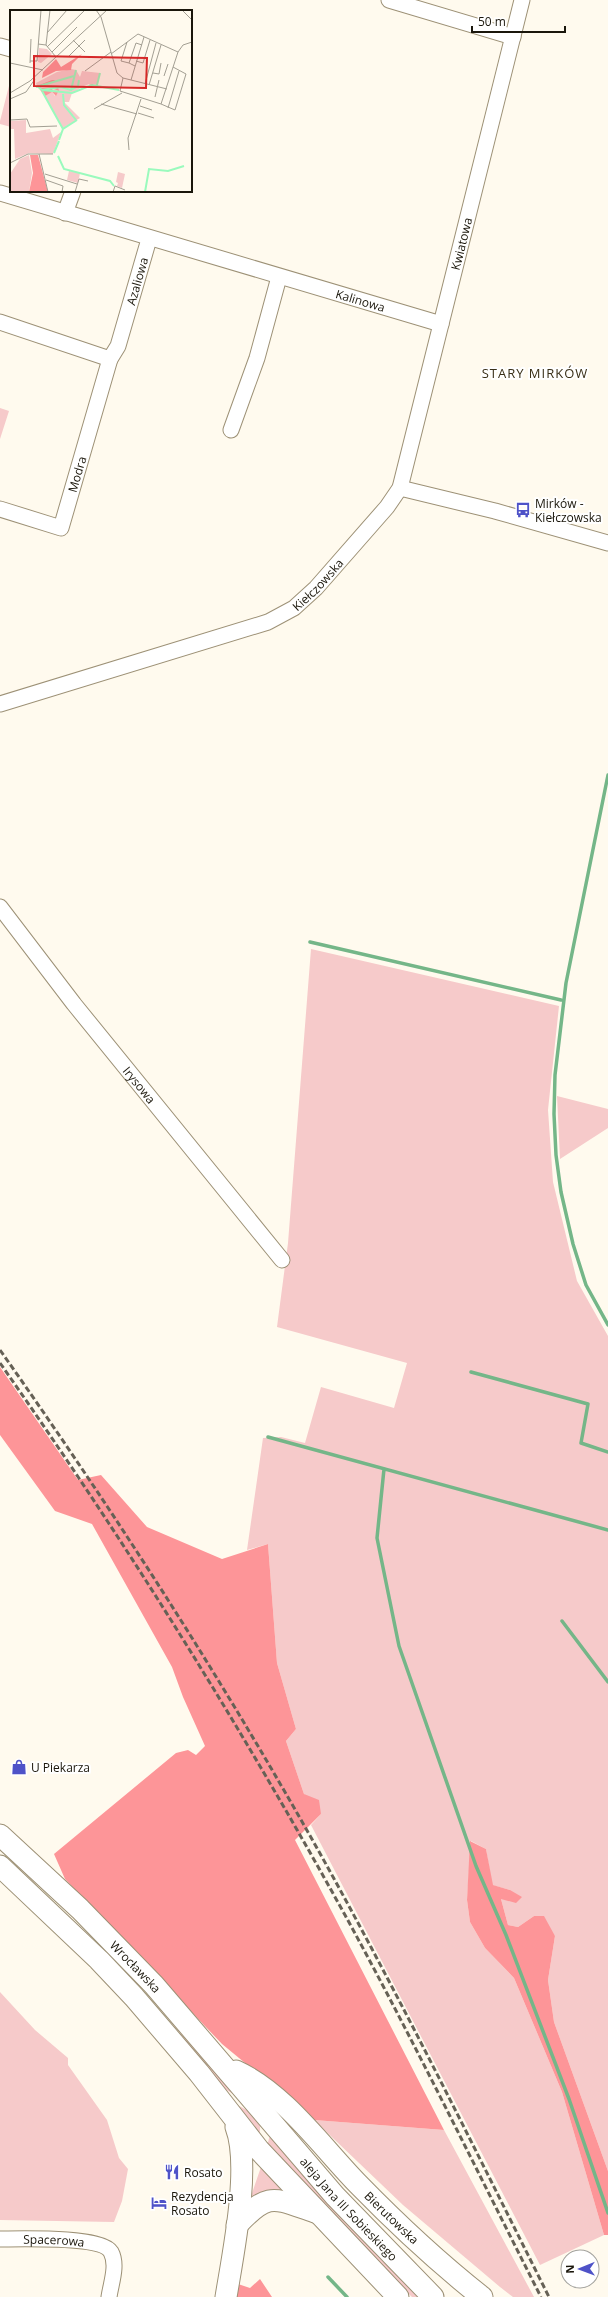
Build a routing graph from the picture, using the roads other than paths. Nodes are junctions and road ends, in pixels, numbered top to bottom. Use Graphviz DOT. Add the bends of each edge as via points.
graph roads {
  1 [pos="389,0"];
  2 [pos="522,0"];
  3 [pos="513,37"];
  4 [pos="0,46"];
  5 [pos="10,49"];
  6 [pos="73,192"];
  7 [pos="0,193"];
  8 [pos="65,213"];
  9 [pos="149,239"];
  10 [pos="278,277"];
  11 [pos="0,322"];
  12 [pos="441,324"];
  13 [pos="110,359"];
  14 [pos="231,430"];
  15 [pos="400,488"];
  16 [pos="0,509"];
  17 [pos="608,543"];
  18 [pos="0,704"];
  19 [pos="0,908"];
  20 [pos="282,1260"];
  21 [pos="4,1847"];
  22 [pos="0,1866"];
  23 [pos="225,2066"];
  24 [pos="199,2073"];
  25 [pos="262,2113"];
  26 [pos="237,2124"];
  27 [pos="308,2131"];
  28 [pos="259,2150"];
  29 [pos="318,2213"];
  30 [pos="237,2225"];
  31 [pos="0,2239"];
  32 [pos="109,2297"];
  33 [pos="226,2297"];
  34 [pos="398,2297"];
  35 [pos="433,2297"];
  36 [pos="482,2297"];
  1 -- 3 [label="street"];
  2 -- 3 [label="street, Kwiatowa"];
  3 -- 12 [label="street, Kwiatowa"];
  4 -- 5 [label="street"];
  6 -- 8 [label="street"];
  7 -- 8 [label="street"];
  8 -- 9 [label="street"];
  9 -- 10 [label="street, Kalinowa"];
  9 -- 13 [label="street, Azaliowa" via="118,346"];
  10 -- 12 [label="street, Kalinowa"];
  10 -- 14 [label="street" via="257,358"];
  11 -- 13 [label="street"];
  12 -- 15 [label="street, Kwiatowa"];
  13 -- 16 [label="street, Modra" via="61,528"];
  15 -- 17 [label="street" via="495,511"];
  15 -- 18 [label="street, Kiełczowska" via="373,524 316,588 287,613 268,622"];
  19 -- 20 [label="street, Irysowa" via="74,1004"];
  21 -- 23 [label="main road, Wrocławska" via="127,1957"];
  22 -- 24 [label="main road, Wrocławska" via="100,1960"];
  23 -- 25 [label="main road, Wrocławska"];
  23 -- 27 [label="main road, Bierutowska" via="252,2078"];
  24 -- 25 [label="main road, Wrocławska" via="227,2096"];
  24 -- 26 [label="main road, Wrocławska"];
  25 -- 27 [label="main road, Bierutowska" via="287,2120"];
  25 -- 28 [label="main road"];
  25 -- 35 [label="main road, aleja Jana III Sobieskiego" via="339,2201"];
  26 -- 28 [label="main road, Wrocławska"];
  26 -- 30 [label="main road" via="243,2153"];
  27 -- 36 [label="main road, Bierutowska" via="359,2185"];
  28 -- 29 [label="main road, aleja Jana III Sobieskiego"];
  28 -- 30 [label="main road"];
  29 -- 30 [label="main road" via="289,2203 269,2200 256,2205"];
  29 -- 34 [label="main road, aleja Jana III Sobieskiego"];
  30 -- 33 [label="main road"];
  31 -- 32 [label="street, Spacerowa" via="82,2241 108,2247 114,2268"];
}
